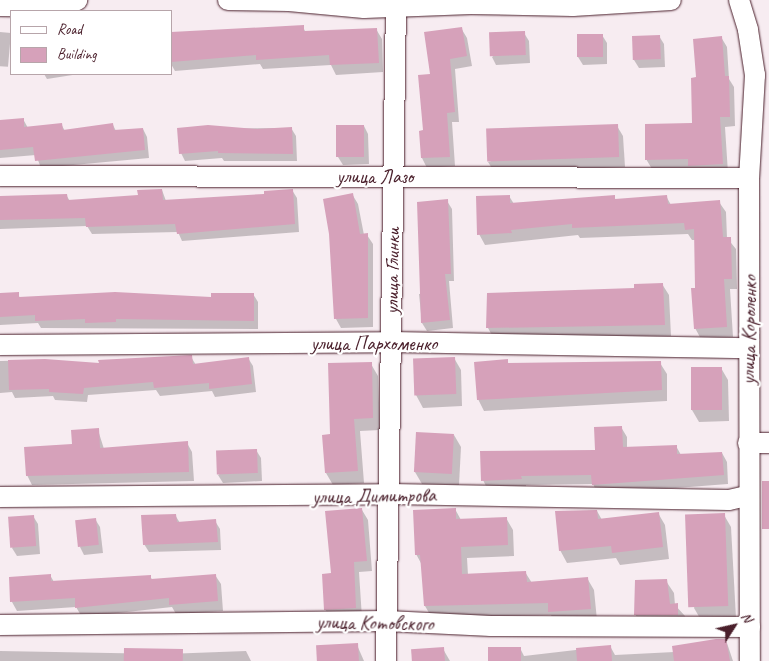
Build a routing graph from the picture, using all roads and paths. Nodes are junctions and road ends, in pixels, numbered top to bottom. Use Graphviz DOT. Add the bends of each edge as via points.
graph roads {
  1 [pos="77,0"];
  2 [pos="228,0"];
  3 [pos="670,0"];
  4 [pos="739,0"];
  5 [pos="396,2"];
  6 [pos="0,6"];
  7 [pos="0,176"];
  8 [pos="394,176"];
  9 [pos="750,178"];
  10 [pos="392,342"];
  11 [pos="0,345"];
  12 [pos="749,348"];
  13 [pos="748,443"];
  14 [pos="769,443"];
  15 [pos="390,494"];
  16 [pos="748,496"];
  17 [pos="0,497"];
  18 [pos="387,621"];
  19 [pos="0,625"];
  20 [pos="750,627"];
  21 [pos="386,661"];
  22 [pos="750,661"];
  1 -- 6 [label="street" via="62,7"];
  2 -- 5 [label="street" via="289,1 364,8"];
  3 -- 5 [label="street" via="572,6"];
  4 -- 9 [label="street, улица Короленко" via="748,30 755,76"];
  5 -- 8 [label="street, улица Глинки"];
  7 -- 8 [label="street, улица Лазо"];
  8 -- 9 [label="street, улица Лазо"];
  8 -- 10 [label="street, улица Глинки"];
  9 -- 12 [label="street, улица Короленко"];
  10 -- 11 [label="street, улица Пархоменко"];
  10 -- 12 [label="street, улица Пархоменко"];
  10 -- 15 [label="street, улица Глинки"];
  12 -- 13 [label="street, улица Короленко"];
  13 -- 14 [label="street"];
  13 -- 16 [label="street, улица Короленко"];
  15 -- 16 [label="street, улица Димитрова" via="729,500"];
  15 -- 17 [label="street, улица Димитрова"];
  15 -- 18 [label="street, улица Глинки"];
  16 -- 20 [label="street, улица Короленко" via="751,519"];
  18 -- 19 [label="street, улица Котовского"];
  18 -- 20 [label="street, улица Котовского" via="491,626"];
  18 -- 21 [label="street, улица Глинки"];
  20 -- 22 [label="street, улица Короленко"];
}
